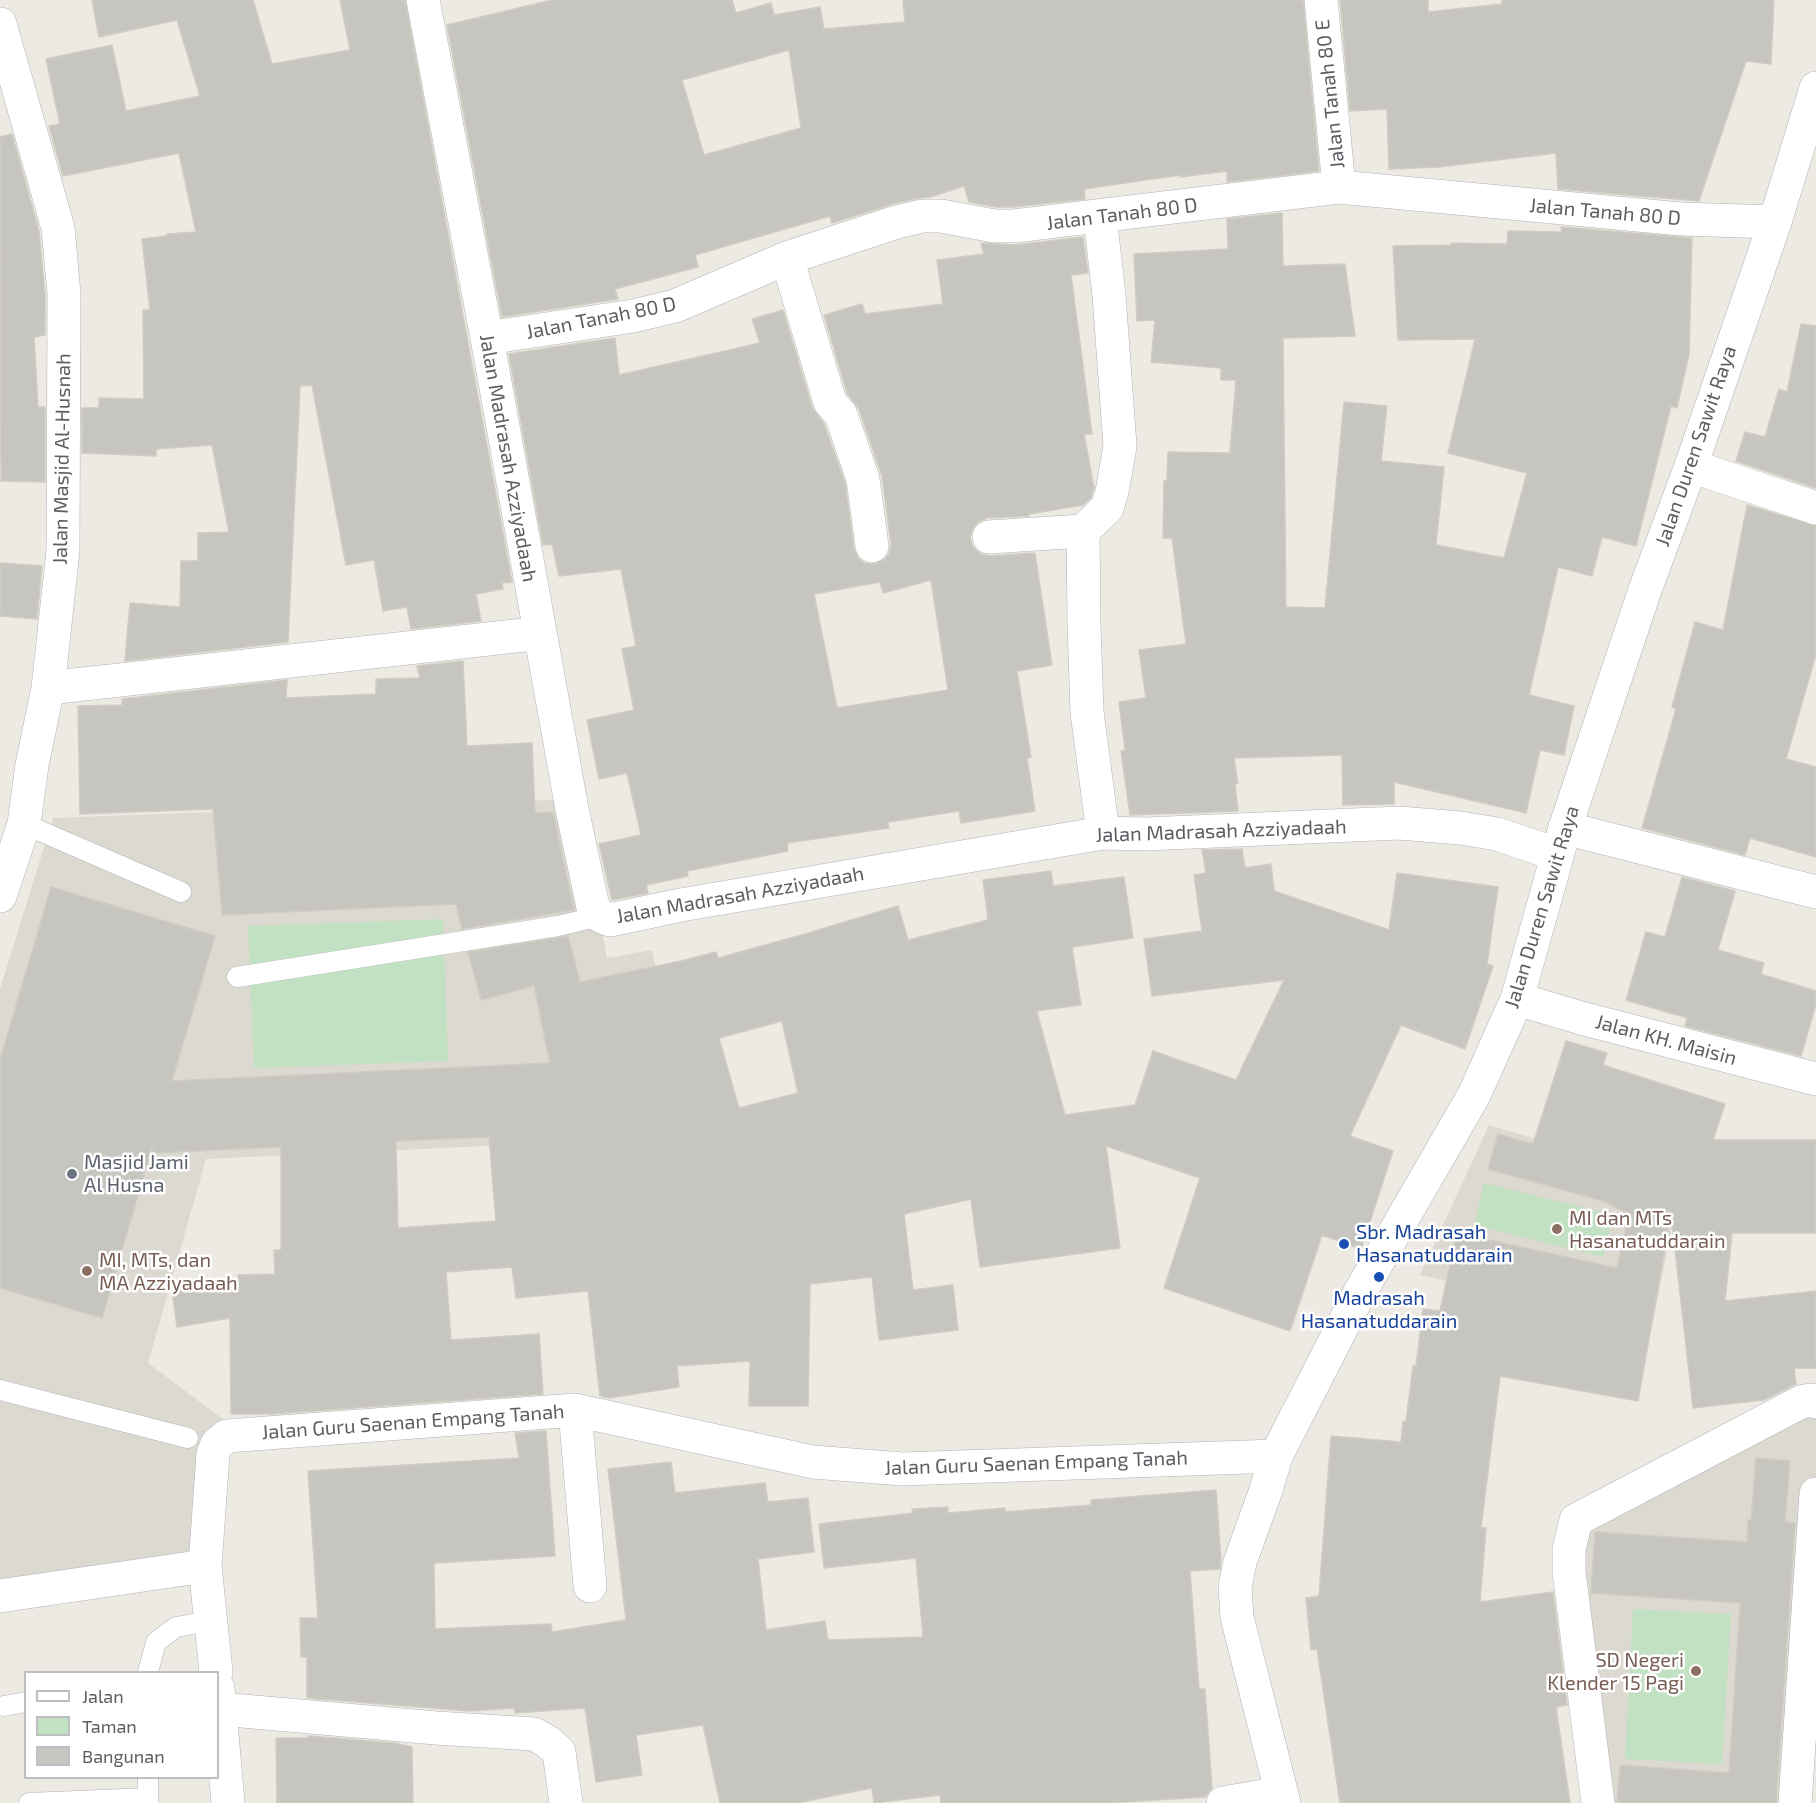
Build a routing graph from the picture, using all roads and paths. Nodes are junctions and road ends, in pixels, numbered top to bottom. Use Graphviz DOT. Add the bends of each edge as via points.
graph roads {
  1 [pos="423,0"];
  2 [pos="1321,0"];
  3 [pos="0,24"];
  4 [pos="1816,88"];
  5 [pos="1339,187"];
  6 [pos="1100,217"];
  7 [pos="1774,222"];
  8 [pos="787,258"];
  9 [pos="487,338"];
  10 [pos="1690,466"];
  11 [pos="1816,508"];
  12 [pos="1083,531"];
  13 [pos="989,537"];
  14 [pos="872,546"];
  15 [pos="539,630"];
  16 [pos="48,688"];
  17 [pos="24,824"];
  18 [pos="1103,833"];
  19 [pos="1560,841"];
  20 [pos="181,892"];
  21 [pos="1816,892"];
  22 [pos="0,896"];
  23 [pos="600,916"];
  24 [pos="237,977"];
  25 [pos="1517,999"];
  26 [pos="1815,1072"];
  27 [pos="0,1390"];
  28 [pos="1816,1402"];
  29 [pos="575,1410"];
  30 [pos="188,1438"];
  31 [pos="1276,1456"];
  32 [pos="1816,1494"];
  33 [pos="590,1586"];
  34 [pos="208,1594"];
  35 [pos="0,1596"];
  36 [pos="148,1671"];
  37 [pos="216,1671"];
  38 [pos="219,1696"];
  39 [pos="24,1702"];
  40 [pos="4,1706"];
  41 [pos="148,1779"];
  42 [pos="1282,1798"];
  43 [pos="148,1801"];
  44 [pos="29,1803"];
  45 [pos="228,1803"];
  46 [pos="566,1803"];
  47 [pos="1223,1803"];
  48 [pos="1598,1803"];
  49 [pos="1795,1803"];
  1 -- 9 [label="street, Jalan Madrasah Azziyadaah"];
  2 -- 5 [label="street, Jalan Tanah 80 E"];
  3 -- 16 [label="street, Jalan Masjid Al-Husnah" via="58,228 64,294 63,551"];
  4 -- 7 [label="street, Jalan Duren Sawit Raya"];
  5 -- 6 [label="street, Jalan Tanah 80 D"];
  5 -- 7 [label="street, Jalan Tanah 80 D" via="1681,219"];
  6 -- 8 [label="street, Jalan Tanah 80 D" via="994,226 922,216"];
  6 -- 12 [label="street" via="1120,446 1107,508"];
  7 -- 10 [label="street, Jalan Duren Sawit Raya"];
  8 -- 9 [label="street, Jalan Tanah 80 D" via="675,306"];
  8 -- 14 [label="street" via="830,402 841,415 863,479"];
  9 -- 15 [label="street, Jalan Madrasah Azziyadaah"];
  10 -- 11 [label="street"];
  10 -- 19 [label="street, Jalan Duren Sawit Raya"];
  12 -- 13 [label="street"];
  12 -- 18 [label="street" via="1087,712"];
  15 -- 16 [label="street"];
  15 -- 23 [label="street, Jalan Madrasah Azziyadaah" via="593,907"];
  16 -- 17 [label="street, Jalan Masjid Al-Husnah"];
  17 -- 20 [label="lane"];
  17 -- 22 [label="street, Jalan Masjid Al-Husnah"];
  18 -- 19 [label="street, Jalan Madrasah Azziyadaah" via="1399,823"];
  18 -- 23 [label="street, Jalan Madrasah Azziyadaah" via="610,920"];
  19 -- 21 [label="street, Jalan Madrasah Azziyadaah"];
  19 -- 25 [label="street, Jalan Duren Sawit Raya"];
  23 -- 24 [label="lane"];
  25 -- 26 [label="street, Jalan KH. Maisin"];
  25 -- 31 [label="street, Jalan Duren Sawit Raya" via="1474,1095 1359,1294"];
  27 -- 30 [label="lane"];
  28 -- 48 [label="street" via="1801,1402 1576,1520 1569,1571"];
  29 -- 31 [label="street, Jalan Guru Saenan Empang Tanah" via="813,1462 902,1469"];
  29 -- 33 [label="street"];
  29 -- 34 [label="street, Jalan Guru Saenan Empang Tanah" via="226,1436 213,1454"];
  31 -- 42 [label="street, Jalan Duren Sawit Raya" via="1235,1587 1237,1617"];
  32 -- 49 [label="street"];
  34 -- 35 [label="street"];
  34 -- 36 [label="lane" via="156,1642"];
  34 -- 37 [label="street"];
  38 -- 45 [label="street"];
  38 -- 46 [label="street" via="534,1734 559,1752"];
  39 -- 40 [label="lane"];
  41 -- 43 [label="lane"];
  42 -- 47 [label="street"];
  43 -- 44 [label="lane"];
}
